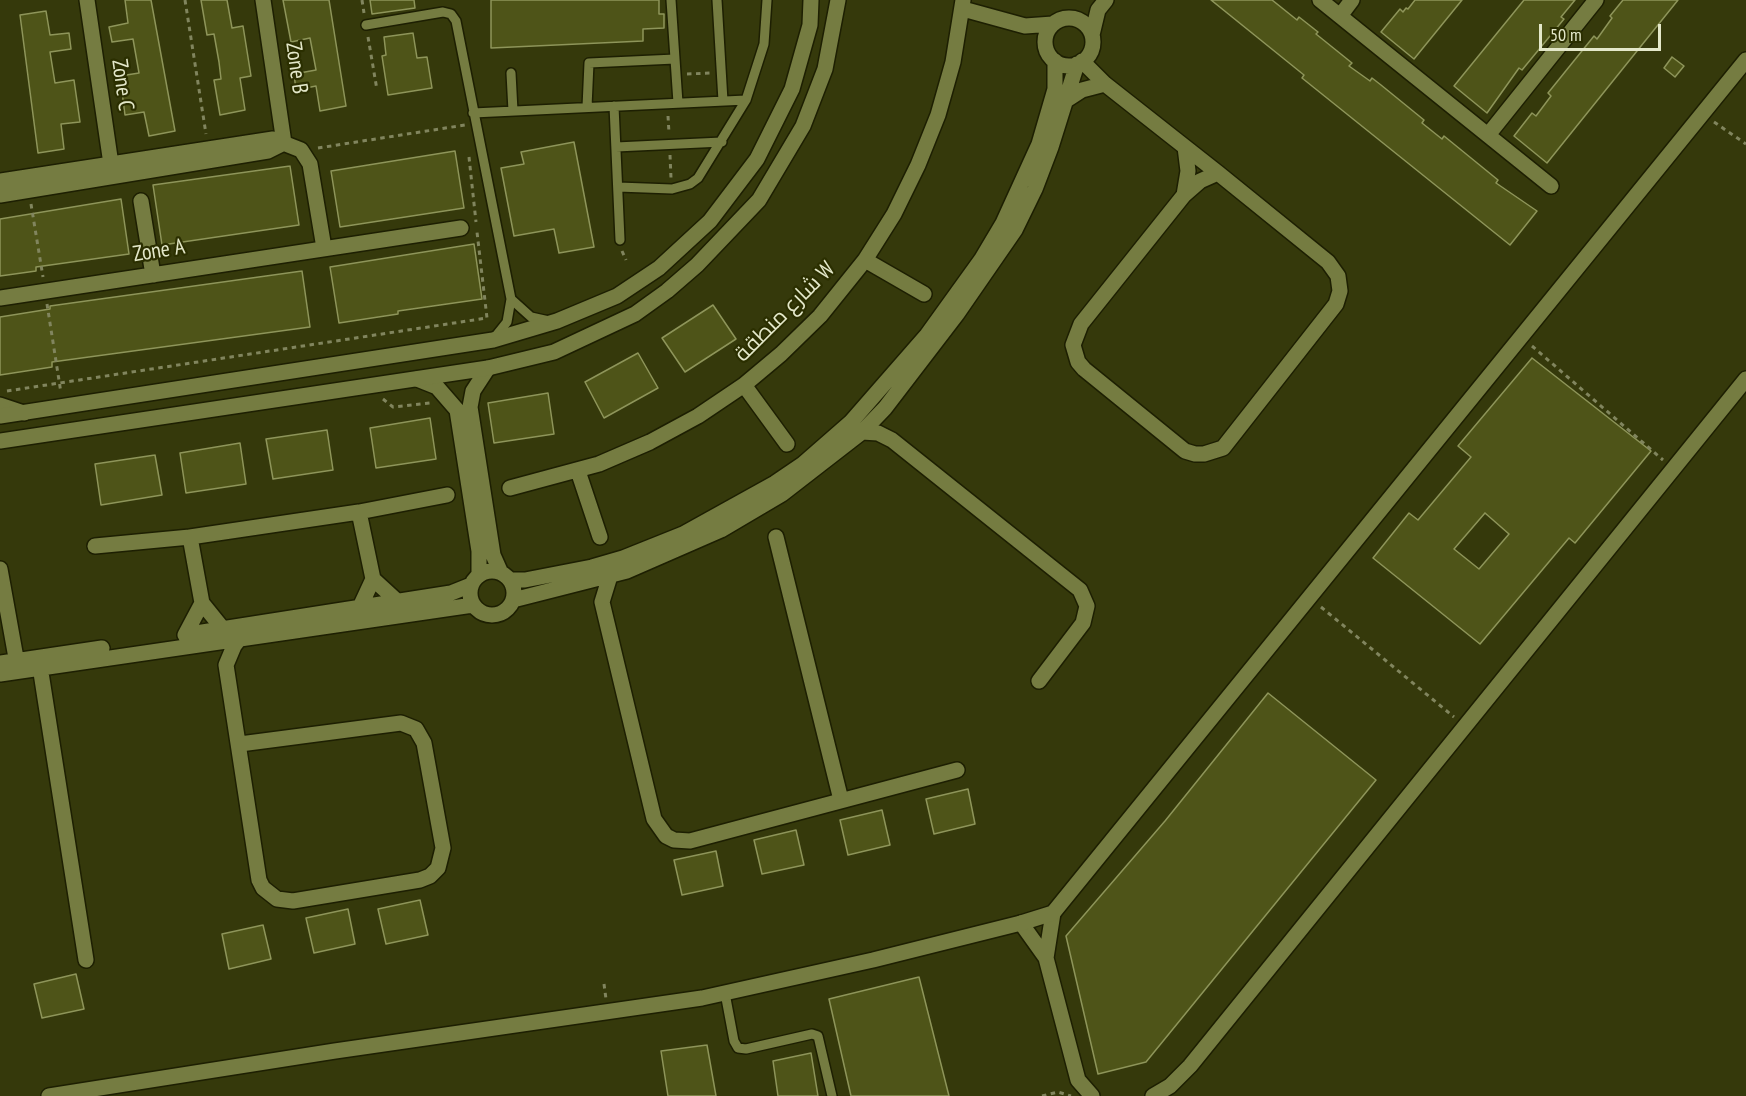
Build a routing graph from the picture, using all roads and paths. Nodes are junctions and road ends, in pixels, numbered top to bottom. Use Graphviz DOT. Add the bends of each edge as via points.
graph roads {
  1 [pos="87,0"];
  2 [pos="185,0"];
  3 [pos="263,0"];
  4 [pos="362,0"];
  5 [pos="671,0"];
  6 [pos="717,0"];
  7 [pos="767,0"];
  8 [pos="811,0"];
  9 [pos="838,0"];
  10 [pos="1320,0"];
  11 [pos="1352,0"];
  12 [pos="1596,0"];
  13 [pos="963,4"];
  14 [pos="1102,5"];
  15 [pos="1340,16"];
  16 [pos="1076,19"];
  17 [pos="1053,24"];
  18 [pos="366,25"];
  19 [pos="1025,26"];
  20 [pos="1092,35"];
  21 [pos="1045,42"];
  22 [pos="675,59"];
  23 [pos="1746,60"];
  24 [pos="1055,61"];
  25 [pos="1080,63"];
  26 [pos="722,72"];
  27 [pos="511,74"];
  28 [pos="676,75"];
  29 [pos="1105,84"];
  30 [pos="376,90"];
  31 [pos="746,100"];
  32 [pos="723,101"];
  33 [pos="678,103"];
  34 [pos="1062,103"];
  35 [pos="668,104"];
  36 [pos="614,106"];
  37 [pos="587,107"];
  38 [pos="513,111"];
  39 [pos="473,113"];
  40 [pos="1702,114"];
  41 [pos="475,124"];
  42 [pos="1488,135"];
  43 [pos="722,142"];
  44 [pos="284,143"];
  45 [pos="670,144"];
  46 [pos="1746,144"];
  47 [pos="208,147"];
  48 [pos="616,147"];
  49 [pos="1185,147"];
  50 [pos="468,148"];
  51 [pos="301,150"];
  52 [pos="112,169"];
  53 [pos="1218,173"];
  54 [pos="0,181"];
  55 [pos="1551,186"];
  56 [pos="618,187"];
  57 [pos="672,189"];
  58 [pos="0,195"];
  59 [pos="1184,195"];
  60 [pos="141,201"];
  61 [pos="461,228"];
  62 [pos="620,240"];
  63 [pos="324,248"];
  64 [pos="865,260"];
  65 [pos="153,275"];
  66 [pos="924,294"];
  67 [pos="0,298"];
  68 [pos="511,299"];
  69 [pos="557,321"];
  70 [pos="1521,337"];
  71 [pos="493,340"];
  72 [pos="488,368"];
  73 [pos="417,379"];
  74 [pos="1746,380"];
  75 [pos="210,383"];
  76 [pos="744,385"];
  77 [pos="0,392"];
  78 [pos="0,405"];
  79 [pos="214,408"];
  80 [pos="885,408"];
  81 [pos="24,413"];
  82 [pos="0,416"];
  83 [pos="862,432"];
  84 [pos="892,440"];
  85 [pos="0,441"];
  86 [pos="787,444"];
  87 [pos="1673,469"];
  88 [pos="578,471"];
  89 [pos="510,488"];
  90 [pos="447,495"];
  91 [pos="359,512"];
  92 [pos="190,537"];
  93 [pos="600,537"];
  94 [pos="776,537"];
  95 [pos="95,546"];
  96 [pos="0,569"];
  97 [pos="610,576"];
  98 [pos="506,577"];
  99 [pos="373,579"];
  100 [pos="475,580"];
  101 [pos="583,583"];
  102 [pos="1310,598"];
  103 [pos="513,600"];
  104 [pos="397,601"];
  105 [pos="602,602"];
  106 [pos="202,603"];
  107 [pos="473,605"];
  108 [pos="360,607"];
  109 [pos="223,629"];
  110 [pos="185,635"];
  111 [pos="241,638"];
  112 [pos="202,643"];
  113 [pos="0,663"];
  114 [pos="39,663"];
  115 [pos="226,665"];
  116 [pos="18,666"];
  117 [pos="0,674"];
  118 [pos="1039,681"];
  119 [pos="1465,726"];
  120 [pos="240,744"];
  121 [pos="957,770"];
  122 [pos="841,800"];
  123 [pos="1053,913"];
  124 [pos="1021,923"];
  125 [pos="1047,958"];
  126 [pos="86,960"];
  127 [pos="725,993"];
  128 [pos="1078,1080"];
  129 [pos="50,1096"];
  130 [pos="832,1096"];
  131 [pos="1042,1096"];
  132 [pos="1072,1096"];
  133 [pos="1092,1096"];
  134 [pos="1153,1096"];
  1 -- 52 [label="street, Zone C"];
  2 -- 47 [label="path"];
  3 -- 44 [label="street, Zone B"];
  4 -- 18 [label="path"];
  5 -- 22 [label="lane"];
  6 -- 26 [label="lane"];
  7 -- 31 [label="lane" via="765,44"];
  8 -- 69 [label="street" via="810,25 792,89 777,124 735,191 681,248 638,283"];
  9 -- 72 [label="street" via="825,69 803,126 759,200 739,224 667,291 635,314 554,352"];
  10 -- 15 [label="street"];
  11 -- 15 [label="street"];
  12 -- 42 [label="street"];
  13 -- 19 [label="street"];
  13 -- 64 [label="street, شارع منطقة W" via="953,62 934,125 894,214"];
  14 -- 16 [label="street"];
  14 -- 20 [label="street"];
  15 -- 42 [label="street"];
  16 -- 17 [label="street"];
  16 -- 20 [label="street"];
  17 -- 19 [label="street"];
  17 -- 21 [label="street"];
  18 -- 30 [label="path"];
  18 -- 39 [label="lane" via="443,12 451,14 456,21"];
  19 -- 21 [label="street"];
  20 -- 25 [label="street" via="1091,50"];
  21 -- 24 [label="street"];
  22 -- 28 [label="lane"];
  22 -- 37 [label="lane" via="589,63"];
  23 -- 40 [label="street"];
  24 -- 25 [label="street"];
  24 -- 98 [label="street" via="1055,89 1039,144 1004,223 927,335 851,422 775,483 683,534 592,567 525,580"];
  25 -- 29 [label="street"];
  25 -- 34 [label="street"];
  26 -- 28 [label="path"];
  26 -- 32 [label="lane"];
  27 -- 38 [label="lane"];
  28 -- 33 [label="lane"];
  29 -- 34 [label="street" via="1082,90"];
  29 -- 49 [label="street"];
  31 -- 32 [label="lane"];
  31 -- 43 [label="lane"];
  32 -- 33 [label="lane"];
  33 -- 35 [label="lane"];
  34 -- 80 [label="street" via="1039,179 1015,230 964,305"];
  35 -- 36 [label="lane"];
  35 -- 45 [label="path"];
  36 -- 37 [label="lane"];
  36 -- 48 [label="lane"];
  37 -- 38 [label="lane"];
  38 -- 39 [label="lane"];
  39 -- 41 [label="lane"];
  40 -- 46 [label="path"];
  40 -- 70 [label="street"];
  41 -- 51 [label="path"];
  41 -- 68 [label="lane"];
  42 -- 55 [label="street"];
  43 -- 45 [label="lane"];
  43 -- 57 [label="lane" via="698,178"];
  44 -- 47 [label="street" via="267,138"];
  44 -- 51 [label="street"];
  44 -- 52 [label="street" via="268,151"];
  45 -- 48 [label="lane"];
  45 -- 57 [label="path"];
  47 -- 52 [label="street"];
  48 -- 56 [label="lane"];
  49 -- 53 [label="street"];
  49 -- 59 [label="street" via="1188,171"];
  50 -- 77 [label="path" via="487,318"];
  51 -- 63 [label="street" via="313,172"];
  52 -- 54 [label="street"];
  52 -- 58 [label="street"];
  53 -- 59 [label="street" via="1200,181"];
  53 -- 59 [label="street" via="1328,262 1338,276 1340,291 1336,304 1222,448 1204,454 1185,451 1084,369 1073,345 1081,324"];
  56 -- 57 [label="lane"];
  56 -- 62 [label="lane"];
  60 -- 65 [label="street"];
  61 -- 63 [label="street, Zone A"];
  63 -- 65 [label="street, Zone A"];
  64 -- 66 [label="street"];
  64 -- 76 [label="street, شارع منطقة W" via="820,316"];
  65 -- 67 [label="street, Zone A"];
  68 -- 69 [label="lane" via="531,317"];
  68 -- 71 [label="lane" via="507,322"];
  69 -- 71 [label="street"];
  70 -- 87 [label="path"];
  70 -- 102 [label="street"];
  71 -- 75 [label="street"];
  72 -- 73 [label="street"];
  72 -- 98 [label="street" via="473,391 470,407 492,549"];
  73 -- 79 [label="street"];
  73 -- 100 [label="street" via="438,387 457,410 478,551"];
  74 -- 87 [label="street"];
  75 -- 79 [label="street"];
  75 -- 81 [label="street"];
  76 -- 86 [label="street"];
  76 -- 88 [label="street, شارع منطقة W" via="650,442"];
  78 -- 81 [label="street"];
  79 -- 85 [label="street"];
  80 -- 83 [label="street"];
  80 -- 84 [label="street"];
  81 -- 82 [label="street"];
  83 -- 84 [label="street" via="878,433"];
  83 -- 97 [label="street" via="812,474 752,513 658,559"];
  84 -- 118 [label="street" via="1083,595 1087,612 1083,623"];
  87 -- 119 [label="street"];
  88 -- 89 [label="street, شارع منطقة W"];
  88 -- 93 [label="street"];
  90 -- 91 [label="street"];
  91 -- 92 [label="street"];
  91 -- 99 [label="street"];
  92 -- 95 [label="street"];
  92 -- 106 [label="street"];
  94 -- 122 [label="street"];
  96 -- 116 [label="street"];
  97 -- 101 [label="street"];
  97 -- 105 [label="street"];
  98 -- 100 [label="street" via="494,571"];
  98 -- 103 [label="street"];
  99 -- 104 [label="street"];
  99 -- 108 [label="street"];
  100 -- 104 [label="street" via="451,593"];
  100 -- 107 [label="street" via="469,592"];
  101 -- 103 [label="street"];
  101 -- 105 [label="street"];
  102 -- 119 [label="path"];
  102 -- 123 [label="street"];
  103 -- 107 [label="street" via="506,610 494,615 486,615"];
  104 -- 108 [label="street"];
  105 -- 122 [label="street" via="654,819 666,836 690,841"];
  106 -- 109 [label="street"];
  106 -- 110 [label="street"];
  107 -- 111 [label="street"];
  108 -- 109 [label="street"];
  109 -- 110 [label="street"];
  110 -- 114 [label="street"];
  111 -- 112 [label="street"];
  111 -- 115 [label="street"];
  112 -- 114 [label="street"];
  112 -- 115 [label="street"];
  113 -- 116 [label="street"];
  114 -- 116 [label="street"];
  114 -- 126 [label="street"];
  115 -- 120 [label="street"];
  116 -- 117 [label="street"];
  119 -- 134 [label="street" via="1190,1066"];
  120 -- 120 [label="street" via="259,880 270,895 285,901 305,899 420,880 438,868 443,848 424,743 416,729 401,723"];
  121 -- 122 [label="street"];
  123 -- 124 [label="street"];
  123 -- 125 [label="street"];
  124 -- 125 [label="street"];
  124 -- 127 [label="street"];
  125 -- 128 [label="street"];
  127 -- 129 [label="street"];
  127 -- 130 [label="lane" via="738,1048 818,1036"];
  128 -- 132 [label="street"];
  128 -- 133 [label="street"];
  131 -- 132 [label="path" via="1058,1092"];
}
